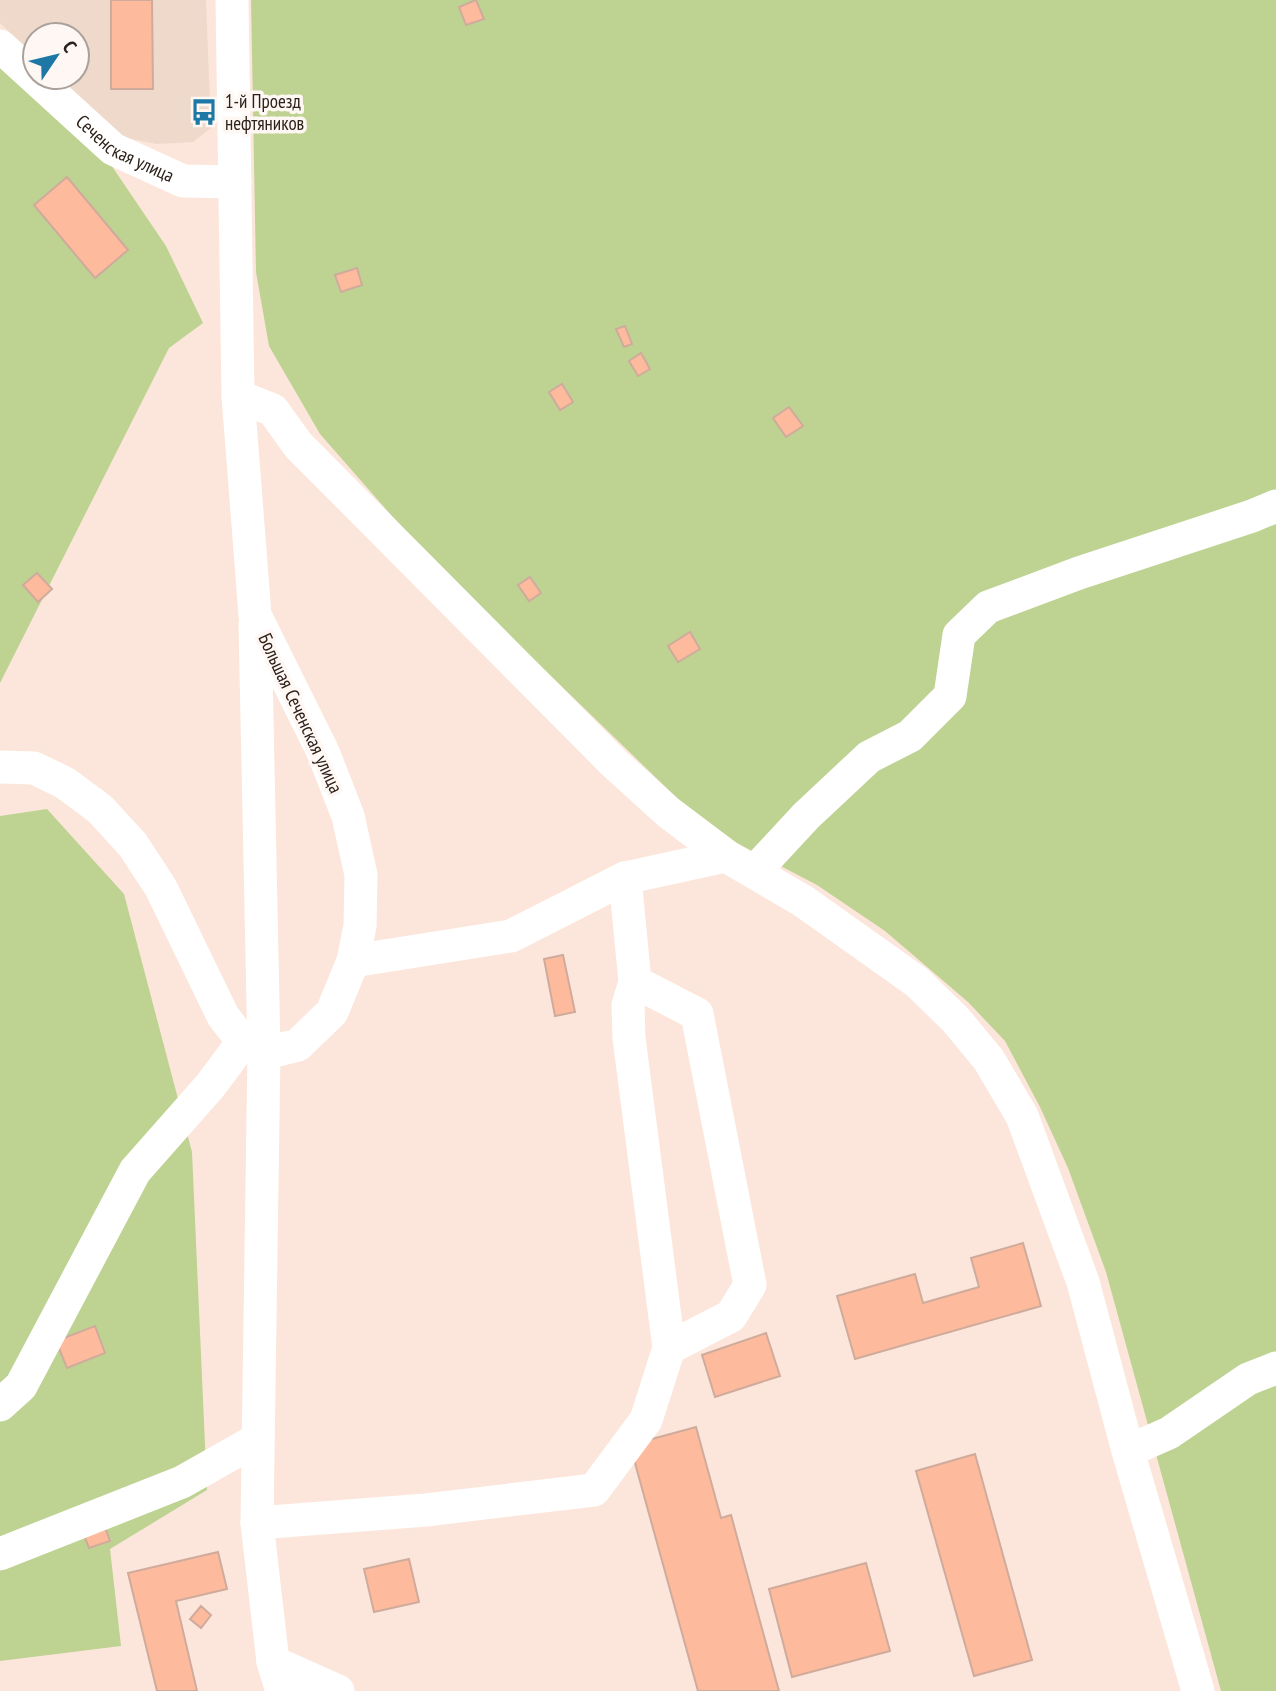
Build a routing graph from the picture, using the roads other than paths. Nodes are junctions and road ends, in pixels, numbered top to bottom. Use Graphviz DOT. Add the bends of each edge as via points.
graph roads {
  1 [pos="232,0"];
  2 [pos="0,46"];
  3 [pos="236,182"];
  4 [pos="238,396"];
  5 [pos="1276,506"];
  6 [pos="255,615"];
  7 [pos="0,767"];
  8 [pos="740,864"];
  9 [pos="625,878"];
  10 [pos="353,961"];
  11 [pos="635,982"];
  12 [pos="253,1046"];
  13 [pos="669,1348"];
  14 [pos="1276,1368"];
  15 [pos="0,1405"];
  16 [pos="258,1439"];
  17 [pos="1128,1451"];
  18 [pos="257,1522"];
  19 [pos="0,1554"];
  20 [pos="278,1677"];
  21 [pos="338,1691"];
  22 [pos="1198,1691"];
  1 -- 3 [label="street, Большая Сеченская улица"];
  2 -- 3 [label="street, Сеченская улица" via="113,149 183,181"];
  3 -- 4 [label="street, Большая Сеченская улица"];
  4 -- 6 [label="street, Большая Сеченская улица"];
  4 -- 8 [label="street" via="273,410 298,446 613,762 668,812"];
  5 -- 8 [label="street" via="988,607 959,635 950,696 910,736 869,757 806,816"];
  6 -- 10 [label="street, Большая Сеченская улица" via="323,752 348,816 361,875 360,926"];
  6 -- 12 [label="street"];
  7 -- 12 [label="street" via="34,768 65,783 100,809 133,845 161,888 223,1016"];
  8 -- 9 [label="street"];
  8 -- 17 [label="street" via="803,901 917,982 989,1060 1022,1116 1083,1282"];
  9 -- 10 [label="street" via="511,936"];
  9 -- 11 [label="street"];
  10 -- 12 [label="street, Большая Сеченская улица" via="332,1013 298,1045 274,1051"];
  11 -- 13 [label="street" via="628,1005 629,1038"];
  11 -- 13 [label="street" via="697,1014 750,1285 731,1316"];
  12 -- 15 [label="street" via="210,1086 135,1171 21,1386"];
  12 -- 16 [label="street"];
  13 -- 18 [label="street" via="646,1420 594,1490 426,1510"];
  14 -- 17 [label="street" via="1248,1379 1170,1433"];
  16 -- 18 [label="street"];
  16 -- 19 [label="street" via="182,1482"];
  17 -- 22 [label="street"];
  18 -- 20 [label="street"];
  20 -- 21 [label="street"];
}
